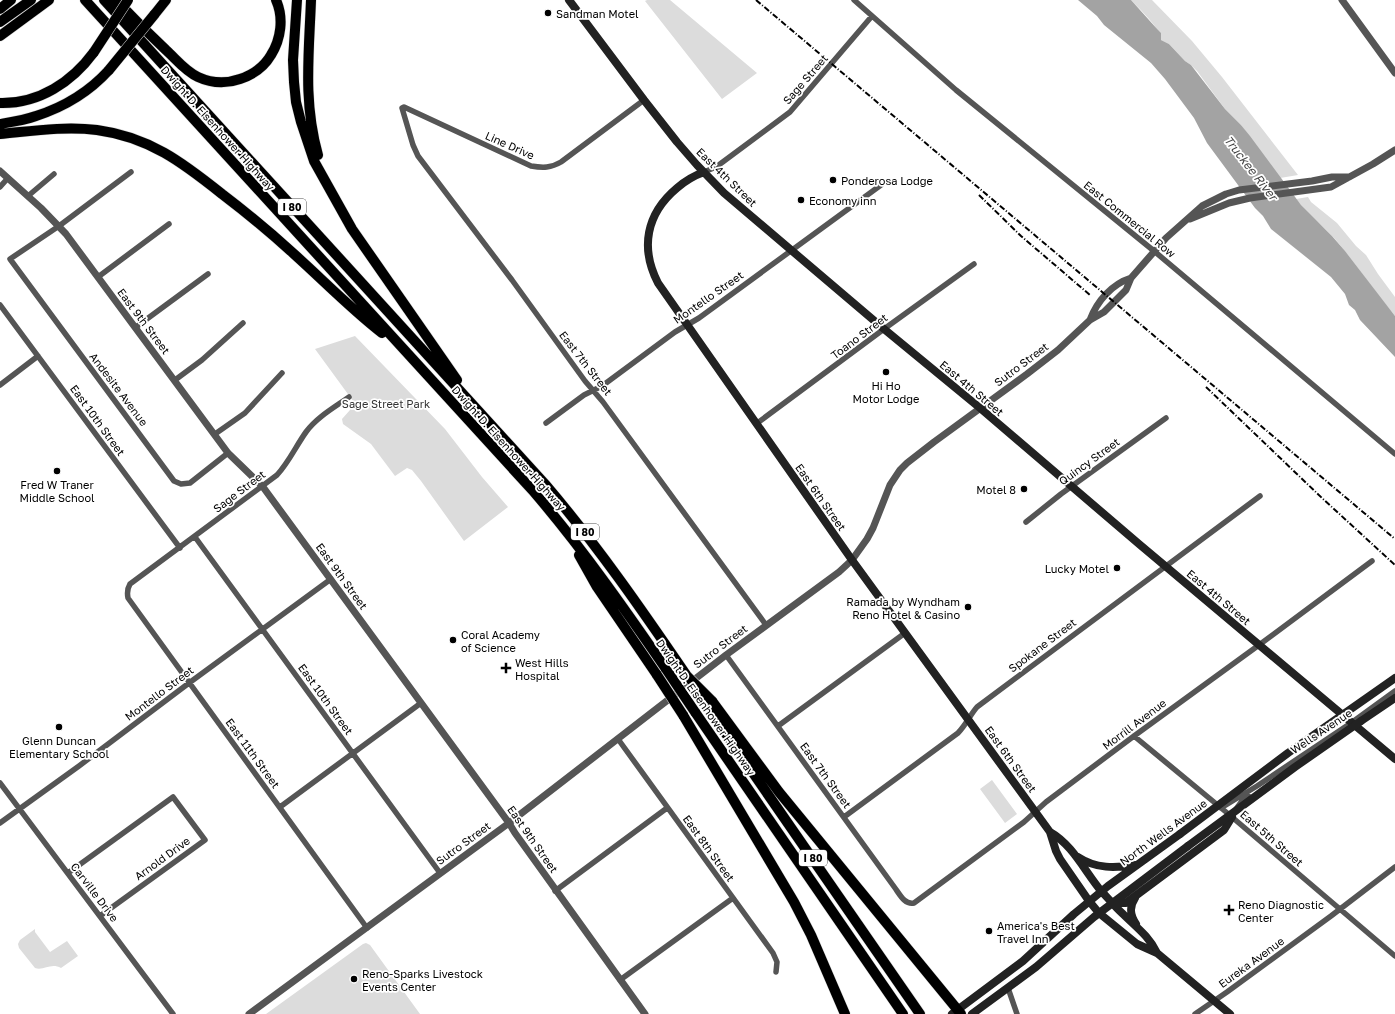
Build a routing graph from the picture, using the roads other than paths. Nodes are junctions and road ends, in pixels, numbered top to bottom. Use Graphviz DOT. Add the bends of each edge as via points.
graph roads {
  1 [pos="11,0"];
  2 [pos="31,0"];
  3 [pos="79,0"];
  4 [pos="85,0"];
  5 [pos="104,0"];
  6 [pos="116,0"];
  7 [pos="128,0"];
  8 [pos="166,0"];
  9 [pos="276,0"];
  10 [pos="298,0"];
  11 [pos="311,0"];
  12 [pos="569,0"];
  13 [pos="854,0"];
  14 [pos="1342,0"];
  15 [pos="47,2"];
  16 [pos="0,9"];
  17 [pos="872,16"];
  18 [pos="0,22"];
  19 [pos="104,22"];
  20 [pos="0,36"];
  21 [pos="1395,73"];
  22 [pos="644,100"];
  23 [pos="0,103"];
  24 [pos="402,108"];
  25 [pos="0,124"];
  26 [pos="0,134"];
  27 [pos="1395,150"];
  28 [pos="0,171"];
  29 [pos="131,172"];
  30 [pos="704,172"];
  31 [pos="54,174"];
  32 [pos="8,178"];
  33 [pos="327,182"];
  34 [pos="881,185"];
  35 [pos="0,188"];
  36 [pos="28,196"];
  37 [pos="169,224"];
  38 [pos="59,226"];
  39 [pos="792,250"];
  40 [pos="1154,251"];
  41 [pos="974,264"];
  42 [pos="208,274"];
  43 [pos="98,277"];
  44 [pos="1131,278"];
  45 [pos="0,305"];
  46 [pos="1090,320"];
  47 [pos="243,323"];
  48 [pos="687,325"];
  49 [pos="136,327"];
  50 [pos="884,329"];
  51 [pos="399,344"];
  52 [pos="38,356"];
  53 [pos="282,373"];
  54 [pos="175,380"];
  55 [pos="0,385"];
  56 [pos="594,390"];
  57 [pos="349,397"];
  58 [pos="980,408"];
  59 [pos="481,413"];
  60 [pos="1166,418"];
  61 [pos="546,423"];
  62 [pos="756,424"];
  63 [pos="215,434"];
  64 [pos="228,453"];
  65 [pos="1395,454"];
  66 [pos="263,487"];
  67 [pos="1071,487"];
  68 [pos="1260,496"];
  69 [pos="1026,522"];
  70 [pos="195,537"];
  71 [pos="180,548"];
  72 [pos="852,560"];
  73 [pos="1372,561"];
  74 [pos="1165,566"];
  75 [pos="331,579"];
  76 [pos="127,589"];
  77 [pos="766,625"];
  78 [pos="262,629"];
  79 [pos="905,632"];
  80 [pos="1259,645"];
  81 [pos="726,655"];
  82 [pos="661,672"];
  83 [pos="1395,678"];
  84 [pos="189,682"];
  85 [pos="1395,691"];
  86 [pos="1395,698"];
  87 [pos="421,703"];
  88 [pos="709,703"];
  89 [pos="968,719"];
  90 [pos="1351,722"];
  91 [pos="778,726"];
  92 [pos="1134,736"];
  93 [pos="618,739"];
  94 [pos="353,753"];
  95 [pos="1395,759"];
  96 [pos="0,782"];
  97 [pos="1257,786"];
  98 [pos="280,807"];
  99 [pos="667,808"];
  100 [pos="1221,808"];
  101 [pos="20,809"];
  102 [pos="1036,812"];
  103 [pos="844,817"];
  104 [pos="1232,817"];
  105 [pos="0,823"];
  106 [pos="509,823"];
  107 [pos="1050,832"];
  108 [pos="1073,854"];
  109 [pos="1137,865"];
  110 [pos="1395,866"];
  111 [pos="440,873"];
  112 [pos="68,874"];
  113 [pos="555,891"];
  114 [pos="1102,891"];
  115 [pos="1138,894"];
  116 [pos="733,898"];
  117 [pos="1090,901"];
  118 [pos="1112,903"];
  119 [pos="910,904"];
  120 [pos="1340,909"];
  121 [pos="1100,913"];
  122 [pos="100,916"];
  123 [pos="367,928"];
  124 [pos="1138,928"];
  125 [pos="1157,953"];
  126 [pos="1395,956"];
  127 [pos="776,972"];
  128 [pos="620,980"];
  129 [pos="1008,988"];
  130 [pos="1214,1001"];
  131 [pos="957,1012"];
  132 [pos="920,1013"];
  133 [pos="173,1014"];
  134 [pos="248,1014"];
  135 [pos="645,1014"];
  136 [pos="845,1014"];
  137 [pos="903,1014"];
  138 [pos="972,1014"];
  139 [pos="1017,1014"];
  140 [pos="1195,1014"];
  141 [pos="1230,1014"];
  1 -- 16 [label="highway"];
  2 -- 18 [label="highway"];
  3 -- 19 [label="highway"];
  4 -- 19 [label="highway, Dwight D. Eisenhower Highway / I 80"];
  5 -- 59 [label="highway, Dwight D. Eisenhower Highway / I 80"];
  6 -- 9 [label="highway" via="189,72 207,80 226,82 254,72 274,50 278,41 280,21"];
  7 -- 23 [label="highway, bridge" via="94,52 76,74 54,89 30,99"];
  8 -- 25 [label="highway, bridge" via="109,70 90,88 63,105 37,116"];
  10 -- 33 [label="highway" via="293,60 296,102 307,143"];
  11 -- 33 [label="highway" via="309,110 316,147"];
  12 -- 22 [label="main road, East 4th Street"];
  13 -- 17 [label="street, East Commercial Row"];
  14 -- 21 [label="street"];
  15 -- 20 [label="highway"];
  17 -- 30 [label="street, Sage Street" via="790,112 716,167"];
  17 -- 40 [label="street, East Commercial Row" via="956,90"];
  19 -- 51 [label="highway, Dwight D. Eisenhower Highway / I 80"];
  22 -- 24 [label="street, Line Drive" via="561,162 548,168 531,166"];
  22 -- 30 [label="main road, East 4th Street"];
  24 -- 56 [label="street, East 7th Street" via="418,156"];
  26 -- 51 [label="highway" via="71,128 98,130 133,139 166,153 186,165 263,226 358,313"];
  27 -- 40 [label="street, Sutro Street" via="1349,177 1238,190 1220,197 1202,206"];
  28 -- 32 [label="street, East 9th Street"];
  29 -- 38 [label="street"];
  30 -- 39 [label="main road, East 4th Street" via="748,214"];
  30 -- 48 [label="main road, East 6th Street" via="691,177 663,202 653,220 648,243 653,274"];
  31 -- 36 [label="street"];
  32 -- 35 [label="street"];
  32 -- 36 [label="street, East 9th Street"];
  33 -- 59 [label="highway" via="352,230"];
  34 -- 39 [label="street, Montello Street"];
  36 -- 38 [label="street, East 9th Street"];
  37 -- 43 [label="street"];
  38 -- 43 [label="street, East 9th Street"];
  38 -- 64 [label="street, Andesite Avenue" via="10,259 174,481 182,484 190,482"];
  39 -- 48 [label="street, Montello Street"];
  39 -- 50 [label="main road, East 4th Street"];
  40 -- 44 [label="street, Sutro Street"];
  40 -- 65 [label="street, East Commercial Row"];
  41 -- 50 [label="street, Toano Street"];
  42 -- 49 [label="street"];
  43 -- 49 [label="street, East 9th Street"];
  44 -- 46 [label="street, Sutro Street" via="1122,294 1104,312"];
  44 -- 46 [label="street, Sutro Street" via="1114,286 1096,306"];
  45 -- 52 [label="street, East 10th Street"];
  46 -- 58 [label="street, Sutro Street" via="1058,350"];
  47 -- 54 [label="street" via="202,360"];
  48 -- 56 [label="street, Montello Street"];
  48 -- 62 [label="main road, East 6th Street"];
  49 -- 54 [label="street, East 9th Street"];
  50 -- 58 [label="main road, East 4th Street"];
  50 -- 62 [label="street, Toano Street"];
  51 -- 82 [label="highway, Dwight D. Eisenhower Highway / I 80" via="525,482 571,537 606,583"];
  52 -- 55 [label="street"];
  52 -- 71 [label="street, East 10th Street"];
  53 -- 63 [label="street" via="245,413"];
  54 -- 63 [label="street, East 9th Street"];
  56 -- 61 [label="street, Montello Street" via="584,394"];
  56 -- 77 [label="street, East 7th Street"];
  57 -- 66 [label="street, Sage Street" via="312,425 286,465"];
  58 -- 67 [label="main road, East 4th Street"];
  58 -- 72 [label="street, Sutro Street" via="916,455 894,477 868,539"];
  59 -- 88 [label="highway, Dwight D. Eisenhower Highway / I 80, bridge" via="578,523"];
  60 -- 67 [label="street, Quincy Street"];
  62 -- 72 [label="main road, East 6th Street"];
  63 -- 64 [label="street, East 9th Street"];
  64 -- 66 [label="street, East 9th Street"];
  66 -- 70 [label="street, Sage Street"];
  66 -- 75 [label="street, East 9th Street"];
  67 -- 69 [label="street, Quincy Street"];
  67 -- 74 [label="main road, East 4th Street"];
  68 -- 74 [label="street, Spokane Street"];
  70 -- 71 [label="street, Sage Street"];
  70 -- 78 [label="street, East 10th Street"];
  71 -- 76 [label="street, Sage Street" via="130,584"];
  72 -- 77 [label="street, Sutro Street"];
  72 -- 79 [label="main road, East 6th Street"];
  73 -- 80 [label="street, Morrill Avenue"];
  74 -- 80 [label="main road, East 4th Street"];
  74 -- 89 [label="street, Spokane Street" via="977,707"];
  75 -- 78 [label="street, Montello Street"];
  75 -- 87 [label="street, East 9th Street"];
  76 -- 84 [label="street, East 11th Street" via="128,598"];
  77 -- 81 [label="street, Sutro Street"];
  78 -- 84 [label="street, Montello Street"];
  78 -- 94 [label="street, East 10th Street"];
  79 -- 89 [label="main road, East 6th Street"];
  79 -- 91 [label="street"];
  80 -- 90 [label="main road, East 4th Street"];
  80 -- 92 [label="street, Morrill Avenue"];
  81 -- 91 [label="street, East 7th Street"];
  81 -- 93 [label="street, Sutro Street"];
  82 -- 136 [label="highway, bridge" via="683,715 794,902 811,934"];
  82 -- 137 [label="highway, Dwight D. Eisenhower Highway / I 80, bridge" via="695,712"];
  83 -- 109 [label="main road, North Wells Avenue, bridge" via="1288,753"];
  84 -- 98 [label="street, East 11th Street"];
  84 -- 101 [label="street, Montello Street"];
  85 -- 90 [label="street, Wells Avenue"];
  86 -- 118 [label="main road, bridge" via="1329,742"];
  87 -- 94 [label="street"];
  87 -- 106 [label="street, East 9th Street"];
  88 -- 131 [label="highway"];
  88 -- 132 [label="highway, Dwight D. Eisenhower Highway / I 80"];
  89 -- 102 [label="main road, East 6th Street"];
  89 -- 103 [label="street, Spokane Street" via="958,733"];
  90 -- 95 [label="main road, East 4th Street"];
  90 -- 97 [label="street, Wells Avenue"];
  91 -- 103 [label="street, East 7th Street"];
  92 -- 100 [label="street, East 5th Street"];
  92 -- 102 [label="street, Morrill Avenue"];
  93 -- 99 [label="street, East 8th Street"];
  93 -- 106 [label="street, Sutro Street"];
  94 -- 98 [label="street"];
  94 -- 111 [label="street, East 10th Street"];
  96 -- 101 [label="street, Carville Drive"];
  97 -- 100 [label="street, Wells Avenue"];
  97 -- 104 [label="street, Wells Avenue" via="1238,805"];
  98 -- 123 [label="street, East 11th Street"];
  99 -- 113 [label="street"];
  99 -- 116 [label="street, East 8th Street"];
  100 -- 104 [label="street, East 5th Street"];
  101 -- 105 [label="street, Montello Street"];
  101 -- 112 [label="street, Carville Drive"];
  102 -- 107 [label="main road, East 6th Street"];
  102 -- 119 [label="street, Morrill Avenue"];
  103 -- 119 [label="street, East 7th Street"];
  104 -- 115 [label="main road" via="1224,830"];
  104 -- 120 [label="street, East 5th Street"];
  106 -- 111 [label="street, Sutro Street"];
  106 -- 113 [label="street, East 9th Street"];
  107 -- 108 [label="main road, East 6th Street" via="1064,842"];
  107 -- 117 [label="main road, East 6th Street" via="1060,859"];
  108 -- 109 [label="main road" via="1099,867 1121,868"];
  108 -- 114 [label="main road, East 6th Street"];
  109 -- 114 [label="main road, North Wells Avenue"];
  110 -- 120 [label="street, Eureka Avenue"];
  111 -- 123 [label="street, Sutro Street"];
  112 -- 122 [label="street, Carville Drive"];
  112 -- 122 [label="street, Arnold Drive" via="173,797 204,840"];
  113 -- 128 [label="street, East 9th Street"];
  114 -- 117 [label="main road, North Wells Avenue"];
  114 -- 118 [label="main road, East 6th Street"];
  115 -- 118 [label="main road" via="1126,903"];
  115 -- 124 [label="main road" via="1130,908"];
  116 -- 127 [label="street, East 8th Street" via="773,953 777,962"];
  116 -- 128 [label="street"];
  117 -- 121 [label="main road, East 6th Street"];
  117 -- 131 [label="main road, North Wells Avenue" via="1023,961"];
  118 -- 121 [label="main road"];
  118 -- 124 [label="main road, East 6th Street"];
  120 -- 126 [label="street, East 5th Street"];
  120 -- 130 [label="street, Eureka Avenue"];
  121 -- 125 [label="main road, East 6th Street" via="1137,944"];
  121 -- 129 [label="main road"];
  122 -- 133 [label="street, Carville Drive"];
  123 -- 134 [label="street, Sutro Street"];
  124 -- 125 [label="main road, East 6th Street"];
  125 -- 130 [label="main road, East 6th Street"];
  128 -- 135 [label="street, East 9th Street"];
  129 -- 138 [label="main road"];
  129 -- 139 [label="street"];
  130 -- 140 [label="street, Eureka Avenue"];
  130 -- 141 [label="main road, East 6th Street"];
}
